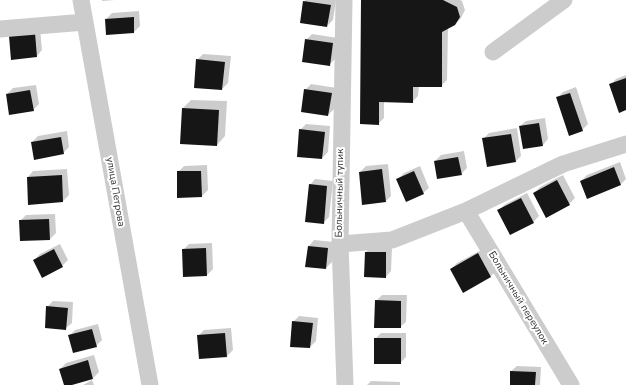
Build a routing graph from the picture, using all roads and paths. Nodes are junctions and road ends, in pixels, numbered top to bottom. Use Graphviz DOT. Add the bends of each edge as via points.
graph roads {
  1 [pos="81,0"];
  2 [pos="344,0"];
  3 [pos="564,0"];
  4 [pos="85,22"];
  5 [pos="0,29"];
  6 [pos="493,52"];
  7 [pos="626,144"];
  8 [pos="466,211"];
  9 [pos="340,244"];
  10 [pos="150,385"];
  11 [pos="345,385"];
  12 [pos="571,385"];
  1 -- 4 [label="street, улица Петрова"];
  2 -- 9 [label="street, Больничный тупик"];
  3 -- 6 [label="street"];
  4 -- 5 [label="street"];
  4 -- 10 [label="street, улица Петрова"];
  7 -- 8 [label="street" via="563,164"];
  8 -- 9 [label="street" via="392,240"];
  8 -- 12 [label="street, Больничный переулок"];
  9 -- 11 [label="street, Больничный тупик"];
}
